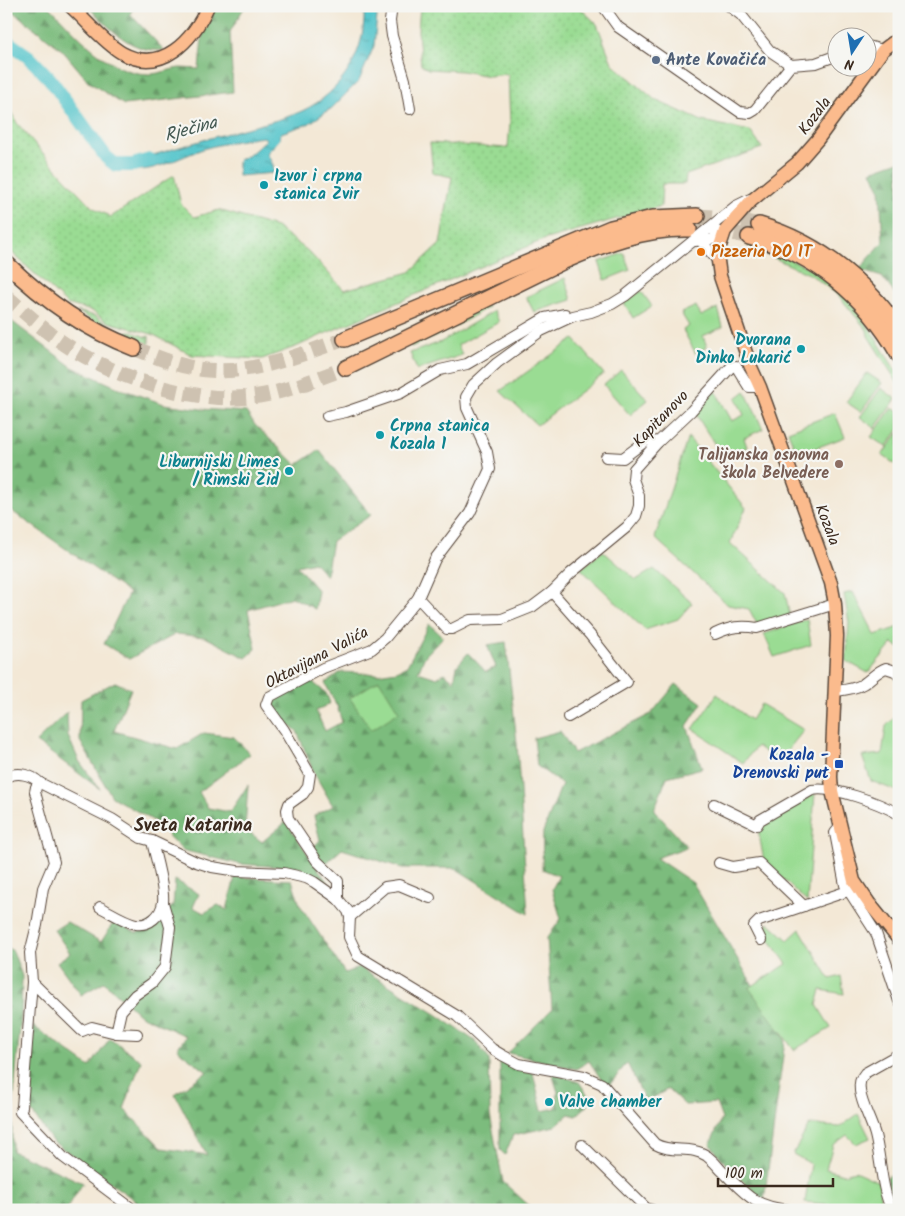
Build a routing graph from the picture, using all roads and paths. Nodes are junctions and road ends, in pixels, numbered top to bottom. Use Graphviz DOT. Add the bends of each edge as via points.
graph roads {
  1 [pos="70,6"];
  2 [pos="208,6"];
  3 [pos="392,6"];
  4 [pos="603,6"];
  5 [pos="729,6"];
  6 [pos="899,38"];
  7 [pos="878,48"];
  8 [pos="883,50"];
  9 [pos="828,59"];
  10 [pos="791,65"];
  11 [pos="410,108"];
  12 [pos="760,194"];
  13 [pos="697,216"];
  14 [pos="759,225"];
  15 [pos="709,228"];
  16 [pos="695,237"];
  17 [pos="749,237"];
  18 [pos="722,238"];
  19 [pos="718,261"];
  20 [pos="6,262"];
  21 [pos="572,316"];
  22 [pos="899,329"];
  23 [pos="345,339"];
  24 [pos="134,348"];
  25 [pos="899,355"];
  26 [pos="346,368"];
  27 [pos="760,388"];
  28 [pos="327,416"];
  29 [pos="658,442"];
  30 [pos="606,458"];
  31 [pos="552,592"];
  32 [pos="418,598"];
  33 [pos="835,604"];
  34 [pos="715,634"];
  35 [pos="899,676"];
  36 [pos="836,690"];
  37 [pos="568,717"];
  38 [pos="6,776"];
  39 [pos="40,783"];
  40 [pos="832,791"];
  41 [pos="714,804"];
  42 [pos="899,814"];
  43 [pos="840,827"];
  44 [pos="152,841"];
  45 [pos="719,863"];
  46 [pos="848,891"];
  47 [pos="430,898"];
  48 [pos="338,899"];
  49 [pos="163,903"];
  50 [pos="804,906"];
  51 [pos="100,907"];
  52 [pos="350,917"];
  53 [pos="761,940"];
  54 [pos="899,940"];
  55 [pos="32,982"];
  56 [pos="899,1000"];
  57 [pos="116,1033"];
  58 [pos="137,1034"];
  59 [pos="899,1054"];
  60 [pos="582,1145"];
  61 [pos="134,1210"];
  62 [pos="652,1210"];
  63 [pos="789,1210"];
  64 [pos="892,1210"];
  1 -- 2 [label="main road" via="116,49 129,56 149,60 172,54 181,46"];
  3 -- 11 [label="street" via="392,36 406,80"];
  4 -- 10 [label="street" via="618,27 746,114 755,110"];
  5 -- 10 [label="street" via="770,51"];
  6 -- 8 [label="main road, Kozala"];
  7 -- 8 [label="street"];
  8 -- 12 [label="main road, Kozala" via="818,139 797,163"];
  9 -- 10 [label="street"];
  12 -- 15 [label="street, Oktavijana Valića" via="736,206"];
  12 -- 18 [label="main road, Kozala" via="731,223"];
  13 -- 23 [label="highway" via="653,218 611,228"];
  14 -- 22 [label="highway" via="802,242 842,268 868,290"];
  15 -- 16 [label="street, Oktavijana Valića"];
  15 -- 18 [label="street"];
  16 -- 18 [label="street"];
  16 -- 19 [label="street"];
  16 -- 21 [label="street, Oktavijana Valića" via="625,296 591,312"];
  16 -- 26 [label="highway" via="644,233 594,248"];
  17 -- 25 [label="highway" via="796,254 833,277 864,307"];
  18 -- 19 [label="main road, Kozala"];
  19 -- 27 [label="main road, Kozala" via="722,285"];
  20 -- 24 [label="highway" via="62,311 107,337"];
  21 -- 28 [label="street, Oktavijana Valića" via="545,318 467,364 440,370 401,393"];
  21 -- 32 [label="street, Oktavijana Valića" via="516,348 469,391 466,408 487,452 490,469 470,513 435,559"];
  27 -- 29 [label="street, Kapitanovo" via="749,387 739,369 731,367"];
  27 -- 33 [label="main road, Kozala" via="832,583"];
  29 -- 30 [label="street" via="648,440 623,458"];
  29 -- 31 [label="street, Kapitanovo" via="634,469 633,479 639,496 636,516"];
  31 -- 32 [label="street, Kapitanovo" via="532,606 502,619 470,620 452,629 446,629"];
  31 -- 37 [label="street" via="627,682"];
  32 -- 48 [label="street, Oktavijana Valića" via="372,649 323,668 268,697 266,705 310,774 308,787 289,804 288,818 317,861 338,881"];
  33 -- 34 [label="street" via="758,628 735,627"];
  33 -- 36 [label="main road, Kozala"];
  35 -- 36 [label="street" via="886,668 861,685"];
  36 -- 40 [label="main road, Kozala"];
  38 -- 39 [label="street, Oktavijana Valića" via="33,776"];
  39 -- 44 [label="street, Oktavijana Valića"];
  39 -- 55 [label="street" via="35,792 54,862 43,888 30,953"];
  40 -- 41 [label="street" via="812,790 760,820 757,825"];
  40 -- 42 [label="street" via="860,797"];
  40 -- 43 [label="main road, Kozala"];
  43 -- 46 [label="street" via="836,831 836,839"];
  43 -- 54 [label="main road, Kozala" via="857,887"];
  44 -- 48 [label="street, Oktavijana Valića" via="212,867 306,878"];
  44 -- 49 [label="street"];
  45 -- 50 [label="street" via="733,867 759,863"];
  46 -- 50 [label="street"];
  46 -- 56 [label="street" via="876,932"];
  47 -- 52 [label="street" via="399,885 385,887"];
  48 -- 52 [label="street, Oktavijana Valića"];
  49 -- 51 [label="street" via="156,918 147,924 123,920"];
  49 -- 57 [label="street" via="170,927 165,967 121,1011"];
  50 -- 53 [label="street" via="760,921 754,926"];
  52 -- 63 [label="street" via="349,937 358,956 456,1016 497,1052 519,1064 600,1082 655,1144 664,1149 692,1150 705,1155 752,1199 764,1206"];
  55 -- 57 [label="street" via="82,1031 92,1027"];
  55 -- 61 [label="street" via="20,1112 64,1157"];
  57 -- 58 [label="street"];
  59 -- 64 [label="street" via="865,1073 859,1084 875,1135"];
  60 -- 62 [label="street"];
}
